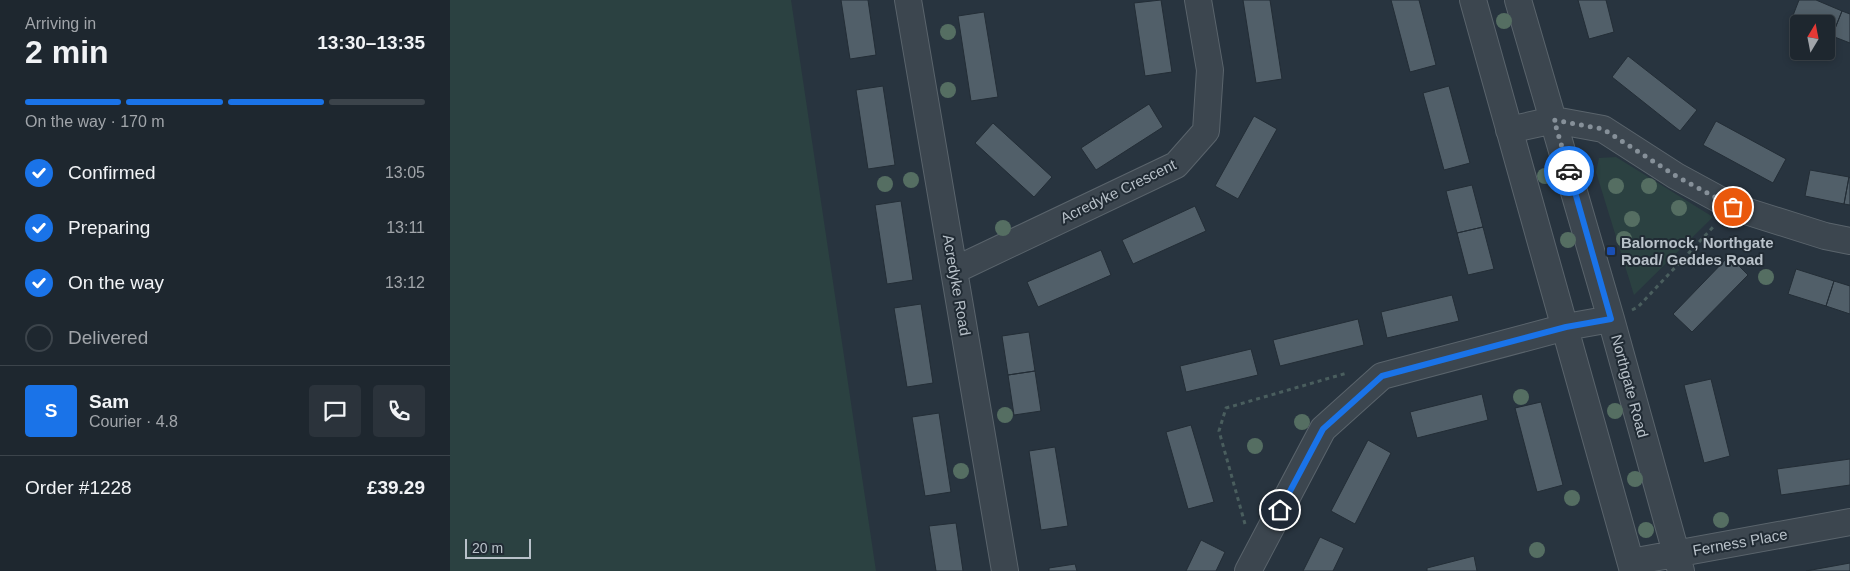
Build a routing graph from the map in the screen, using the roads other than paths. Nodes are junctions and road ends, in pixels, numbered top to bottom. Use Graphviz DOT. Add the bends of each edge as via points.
graph roads {
  1 [pos="908,0"];
  2 [pos="1198,0"];
  3 [pos="1473,0"];
  4 [pos="1518,0"];
  5 [pos="1554,120"];
  6 [pos="1509,130"];
  7 [pos="1850,241"];
  8 [pos="955,270"];
  9 [pos="1611,319"];
  10 [pos="1566,327"];
  11 [pos="1850,522"];
  12 [pos="1678,562"];
  13 [pos="1251,564"];
  14 [pos="1632,567"];
  15 [pos="1005,571"];
  1 -- 8 [label="street, Acredyke Road"];
  2 -- 8 [label="street, Acredyke Crescent" via="1210,70 1206,131 1176,165"];
  3 -- 6 [label="street"];
  4 -- 5 [label="street, Northgate Road"];
  5 -- 6 [label="street"];
  5 -- 7 [label="street" via="1603,129 1676,176 1733,207"];
  5 -- 9 [label="street, Northgate Road"];
  6 -- 10 [label="street"];
  8 -- 15 [label="street, Acredyke Road"];
  9 -- 10 [label="street"];
  9 -- 12 [label="street, Northgate Road"];
  10 -- 13 [label="street" via="1382,376 1323,429"];
  10 -- 14 [label="street"];
  11 -- 12 [label="street, Ferness Place"];
  12 -- 14 [label="street, Ferness Place"];
}
